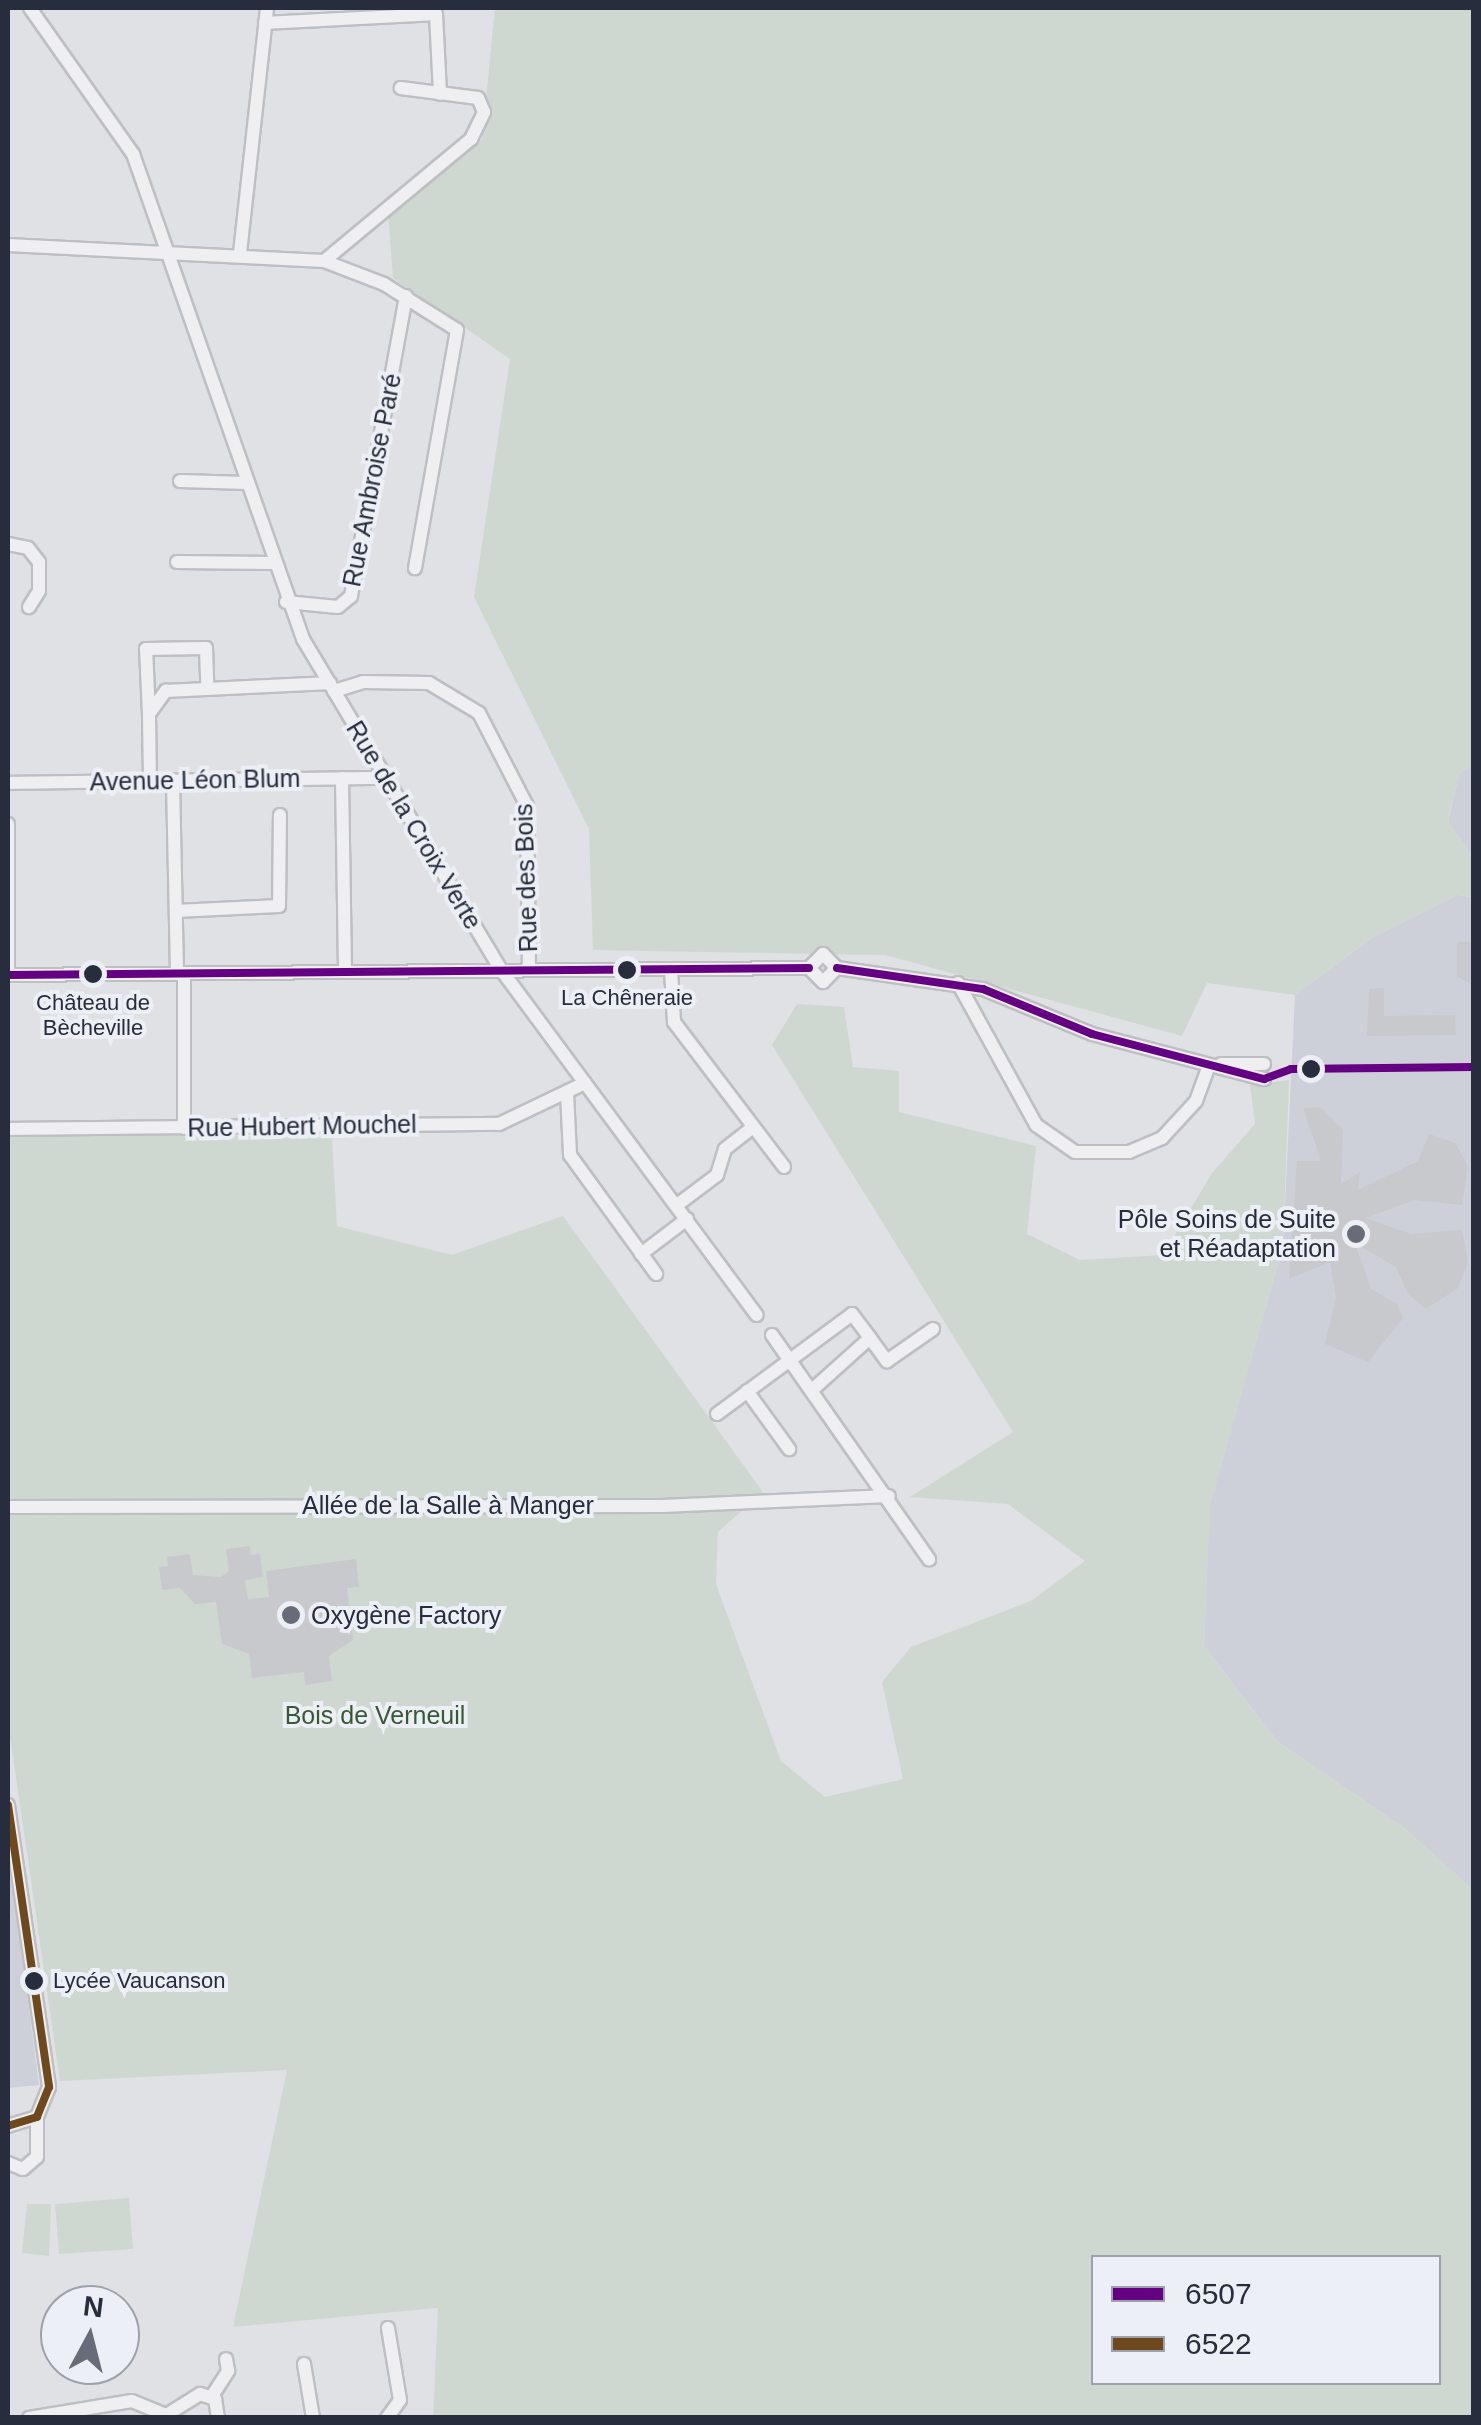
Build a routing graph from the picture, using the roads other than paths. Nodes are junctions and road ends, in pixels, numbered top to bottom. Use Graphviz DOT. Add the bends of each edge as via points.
graph roads {
  1 [pos="30,8"];
  2 [pos="267,8"];
  3 [pos="265,23"];
  4 [pos="401,88"];
  5 [pos="440,94"];
  6 [pos="8,245"];
  7 [pos="170,248"];
  8 [pos="240,253"];
  9 [pos="324,260"];
  10 [pos="406,296"];
  11 [pos="180,482"];
  12 [pos="247,483"];
  13 [pos="8,544"];
  14 [pos="177,562"];
  15 [pos="273,563"];
  16 [pos="415,568"];
  17 [pos="286,602"];
  18 [pos="29,608"];
  19 [pos="207,684"];
  20 [pos="332,687"];
  21 [pos="149,714"];
  22 [pos="342,778"];
  23 [pos="384,778"];
  24 [pos="173,780"];
  25 [pos="150,781"];
  26 [pos="8,783"];
  27 [pos="280,814"];
  28 [pos="8,824"];
  29 [pos="176,910"];
  30 [pos="529,970"];
  31 [pos="671,970"];
  32 [pos="502,971"];
  33 [pos="345,972"];
  34 [pos="180,974"];
  35 [pos="8,975"];
  36 [pos="958,984"];
  37 [pos="1209,1065"];
  38 [pos="1264,1072"];
  39 [pos="586,1082"];
  40 [pos="567,1093"];
  41 [pos="184,1128"];
  42 [pos="752,1128"];
  43 [pos="8,1129"];
  44 [pos="784,1166"];
  45 [pos="677,1205"];
  46 [pos="687,1218"];
  47 [pos="642,1254"];
  48 [pos="656,1274"];
  49 [pos="757,1315"];
  50 [pos="933,1329"];
  51 [pos="772,1335"];
  52 [pos="870,1338"];
  53 [pos="790,1359"];
  54 [pos="812,1390"];
  55 [pos="746,1391"];
  56 [pos="716,1414"];
  57 [pos="789,1449"];
  58 [pos="889,1496"];
  59 [pos="8,1507"];
  60 [pos="930,1559"];
  61 [pos="8,1805"];
  62 [pos="37,2117"];
  63 [pos="8,2127"];
  64 [pos="8,2163"];
  65 [pos="388,2328"];
  66 [pos="226,2358"];
  67 [pos="304,2364"];
  68 [pos="212,2396"];
  69 [pos="48,2416"];
  70 [pos="171,2416"];
  71 [pos="29,2418"];
  72 [pos="218,2418"];
  73 [pos="313,2418"];
  74 [pos="387,2418"];
  1 -- 7 [label="street, Rue de la Croix Verte" via="133,154"];
  2 -- 3 [label="street"];
  3 -- 5 [label="street" via="436,14"];
  3 -- 8 [label="street"];
  4 -- 5 [label="street"];
  5 -- 9 [label="street" via="478,98 484,112 470,139"];
  6 -- 7 [label="street"];
  7 -- 8 [label="street"];
  7 -- 12 [label="street, Rue de la Croix Verte"];
  8 -- 9 [label="street"];
  9 -- 10 [label="street"];
  10 -- 16 [label="street" via="457,330"];
  10 -- 17 [label="street, Rue Ambroise Paré" via="352,596 338,607"];
  11 -- 12 [label="street"];
  12 -- 15 [label="street, Rue de la Croix Verte"];
  13 -- 18 [label="street" via="28,548 38,562 39,590"];
  14 -- 15 [label="street"];
  15 -- 17 [label="street, Rue de la Croix Verte"];
  17 -- 20 [label="street, Rue de la Croix Verte"];
  19 -- 20 [label="street, Rue des Bois"];
  19 -- 21 [label="street, Rue des Bois" via="166,692"];
  19 -- 21 [label="street" via="206,648 146,649"];
  20 -- 23 [label="street, Rue de la Croix Verte"];
  20 -- 30 [label="street, Rue des Bois" via="428,682 479,714 527,806"];
  21 -- 25 [label="street"];
  22 -- 23 [label="street, Avenue Léon Blum"];
  22 -- 24 [label="street, Avenue Léon Blum"];
  22 -- 33 [label="street"];
  23 -- 32 [label="street, Rue de la Croix Verte"];
  24 -- 25 [label="street, Avenue Léon Blum"];
  24 -- 29 [label="street"];
  25 -- 26 [label="street, Avenue Léon Blum"];
  27 -- 29 [label="street" via="279,906"];
  28 -- 35 [label="street"];
  29 -- 34 [label="street"];
  30 -- 31 [label="street"];
  30 -- 32 [label="street"];
  31 -- 36 [label="street" via="809,968 823,982 837,968"];
  31 -- 42 [label="street" via="674,1022"];
  32 -- 33 [label="street"];
  32 -- 39 [label="street, Rue de la Croix Verte"];
  33 -- 34 [label="street"];
  34 -- 35 [label="street"];
  34 -- 41 [label="street"];
  36 -- 37 [label="street" via="1092,1034"];
  36 -- 37 [label="street" via="1036,1125 1075,1152 1130,1152 1162,1138 1196,1101"];
  37 -- 38 [label="street"];
  39 -- 40 [label="street, Rue Hubert Mouchel"];
  39 -- 45 [label="street, Rue de la Croix Verte"];
  40 -- 41 [label="street, Rue Hubert Mouchel" via="499,1124"];
  40 -- 47 [label="street" via="570,1155"];
  41 -- 43 [label="street, Rue Hubert Mouchel"];
  42 -- 44 [label="street"];
  42 -- 45 [label="street" via="725,1149 717,1175"];
  45 -- 46 [label="street, Rue de la Croix Verte"];
  46 -- 47 [label="street"];
  46 -- 49 [label="street, Rue de la Croix Verte"];
  47 -- 48 [label="street"];
  50 -- 52 [label="street" via="888,1361"];
  51 -- 53 [label="street"];
  52 -- 53 [label="street" via="852,1314"];
  52 -- 54 [label="street"];
  53 -- 54 [label="street"];
  53 -- 55 [label="street"];
  54 -- 58 [label="street"];
  55 -- 56 [label="street"];
  55 -- 57 [label="street"];
  58 -- 59 [label="street, Allée de la Salle à Manger" via="662,1506"];
  58 -- 60 [label="street"];
  61 -- 62 [label="street" via="48,2087"];
  62 -- 63 [label="street"];
  62 -- 64 [label="street" via="37,2157 23,2169"];
  65 -- 74 [label="street" via="400,2400"];
  66 -- 68 [label="street" via="228,2371"];
  67 -- 73 [label="street"];
  68 -- 70 [label="street" via="190,2397"];
  68 -- 72 [label="street"];
  69 -- 70 [label="street" via="132,2401"];
  69 -- 71 [label="street"];
}
